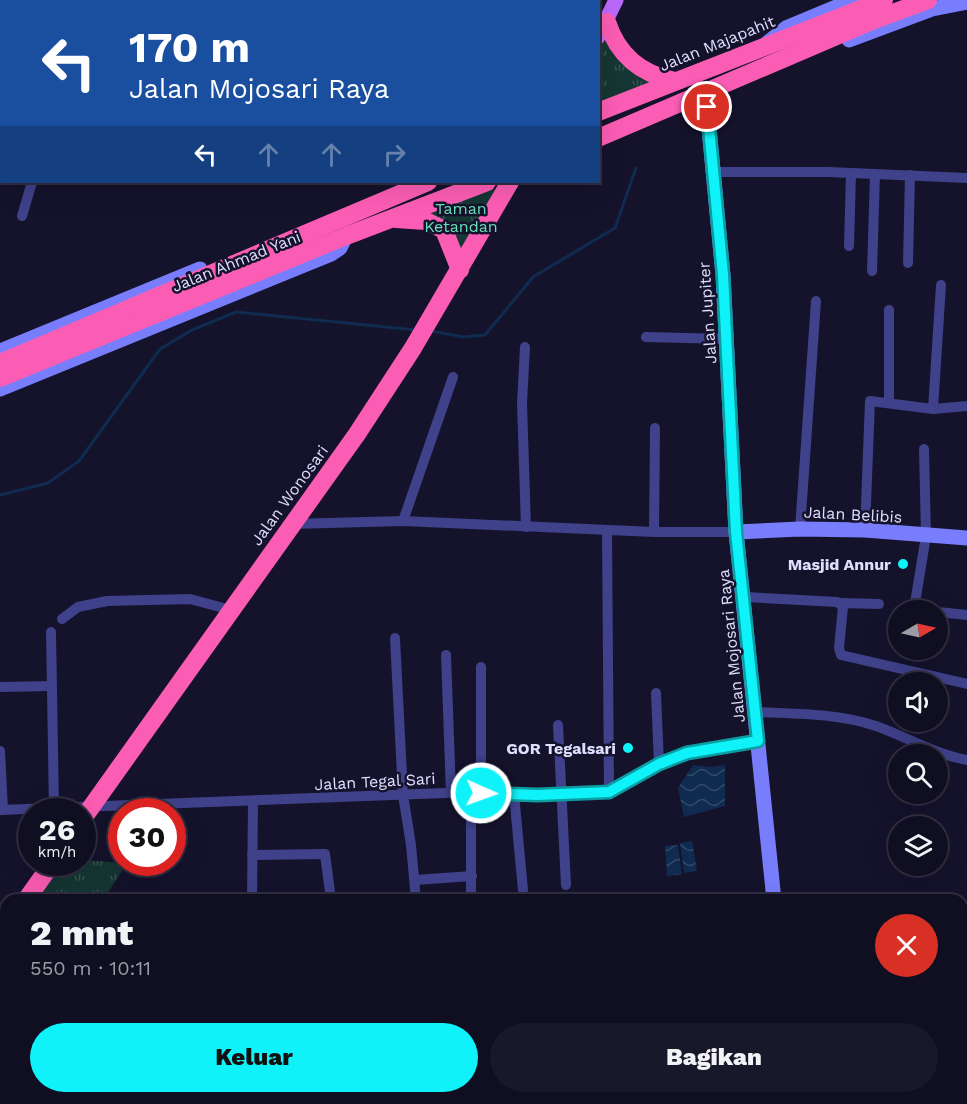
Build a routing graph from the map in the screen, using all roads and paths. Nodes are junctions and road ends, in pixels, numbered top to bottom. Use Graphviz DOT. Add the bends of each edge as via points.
graph roads {
  1 [pos="853,0"];
  2 [pos="884,0"];
  3 [pos="928,0"];
  4 [pos="967,2"];
  5 [pos="606,17"];
  6 [pos="764,45"];
  7 [pos="766,67"];
  8 [pos="675,81"];
  9 [pos="701,94"];
  10 [pos="600,111"];
  11 [pos="600,137"];
  12 [pos="714,172"];
  13 [pos="851,173"];
  14 [pos="875,174"];
  15 [pos="910,175"];
  16 [pos="967,178"];
  17 [pos="32,183"];
  18 [pos="426,183"];
  19 [pos="484,183"];
  20 [pos="509,183"];
  21 [pos="22,216"];
  22 [pos="390,219"];
  23 [pos="331,224"];
  24 [pos="346,236"];
  25 [pos="849,246"];
  26 [pos="908,263"];
  27 [pos="460,270"];
  28 [pos="872,271"];
  29 [pos="941,285"];
  30 [pos="816,301"];
  31 [pos="889,310"];
  32 [pos="646,337"];
  33 [pos="728,339"];
  34 [pos="525,347"];
  35 [pos="0,351"];
  36 [pos="0,363"];
  37 [pos="453,377"];
  38 [pos="0,378"];
  39 [pos="0,389"];
  40 [pos="889,403"];
  41 [pos="967,406"];
  42 [pos="933,409"];
  43 [pos="654,428"];
  44 [pos="924,449"];
  45 [pos="403,521"];
  46 [pos="291,524"];
  47 [pos="526,527"];
  48 [pos="800,529"];
  49 [pos="607,530"];
  50 [pos="865,530"];
  51 [pos="654,532"];
  52 [pos="736,532"];
  53 [pos="926,536"];
  54 [pos="967,538"];
  55 [pos="745,597"];
  56 [pos="916,600"];
  57 [pos="841,603"];
  58 [pos="879,604"];
  59 [pos="231,610"];
  60 [pos="948,613"];
  61 [pos="967,615"];
  62 [pos="62,619"];
  63 [pos="51,632"];
  64 [pos="395,638"];
  65 [pos="446,656"];
  66 [pos="481,667"];
  67 [pos="967,684"];
  68 [pos="51,686"];
  69 [pos="0,687"];
  70 [pos="656,693"];
  71 [pos="756,712"];
  72 [pos="558,725"];
  73 [pos="758,741"];
  74 [pos="0,751"];
  75 [pos="967,760"];
  76 [pos="659,764"];
  77 [pos="476,792"];
  78 [pos="609,792"];
  79 [pos="451,793"];
  80 [pos="514,794"];
  81 [pos="561,794"];
  82 [pos="403,795"];
  83 [pos="54,798"];
  84 [pos="96,800"];
  85 [pos="253,802"];
  86 [pos="2,810"];
  87 [pos="18,810"];
  88 [pos="96,812"];
  89 [pos="252,855"];
  90 [pos="42,876"];
  91 [pos="472,876"];
  92 [pos="414,880"];
  93 [pos="566,885"];
  94 [pos="523,890"];
  95 [pos="30,894"];
  96 [pos="252,894"];
  97 [pos="330,894"];
  98 [pos="415,894"];
  99 [pos="471,894"];
  100 [pos="773,894"];
  1 -- 6 [label="street" via="786,28"];
  2 -- 6 [label="highway, Jalan Majapahit"];
  3 -- 7 [label="highway"];
  4 -- 7 [label="street" via="932,9 811,55"];
  5 -- 8 [label="highway" via="616,43 630,61 644,71"];
  6 -- 8 [label="highway, Jalan Majapahit"];
  7 -- 9 [label="highway"];
  8 -- 10 [label="highway, Jalan Majapahit"];
  9 -- 11 [label="highway"];
  9 -- 12 [label="street, Jalan Jupiter" via="707,107"];
  12 -- 13 [label="street"];
  12 -- 33 [label="street, Jalan Jupiter"];
  13 -- 14 [label="street"];
  13 -- 25 [label="street"];
  14 -- 15 [label="street"];
  14 -- 28 [label="street"];
  15 -- 16 [label="street"];
  15 -- 26 [label="street"];
  17 -- 21 [label="street"];
  18 -- 23 [label="highway, Jalan Ahmad Yani"];
  19 -- 22 [label="highway, Jalan Ahmad Yani"];
  20 -- 27 [label="highway, Jalan Wonosari"];
  22 -- 24 [label="highway, Jalan Ahmad Yani"];
  22 -- 27 [label="highway" via="439,225 448,236"];
  23 -- 35 [label="street" via="311,224"];
  23 -- 36 [label="highway, Jalan Ahmad Yani"];
  24 -- 38 [label="highway, Jalan Ahmad Yani"];
  24 -- 39 [label="street" via="331,254"];
  27 -- 46 [label="highway, Jalan Wonosari" via="357,434"];
  29 -- 42 [label="street"];
  30 -- 48 [label="street"];
  31 -- 40 [label="street"];
  32 -- 33 [label="street"];
  33 -- 52 [label="street, Jalan Jupiter"];
  34 -- 47 [label="street" via="522,403"];
  37 -- 45 [label="street"];
  40 -- 42 [label="street"];
  40 -- 50 [label="street" via="870,401"];
  41 -- 42 [label="street"];
  43 -- 51 [label="street"];
  44 -- 53 [label="street"];
  45 -- 46 [label="street"];
  45 -- 47 [label="street"];
  46 -- 59 [label="highway, Jalan Wonosari"];
  47 -- 49 [label="street"];
  48 -- 50 [label="street, Jalan Belibis"];
  48 -- 52 [label="street, Jalan Belibis"];
  49 -- 51 [label="street"];
  49 -- 78 [label="street"];
  50 -- 53 [label="street, Jalan Belibis"];
  51 -- 52 [label="street"];
  52 -- 55 [label="street, Jalan Mojosari Raya"];
  53 -- 54 [label="street, Jalan Belibis"];
  53 -- 56 [label="street"];
  55 -- 57 [label="street"];
  55 -- 71 [label="street, Jalan Mojosari Raya"];
  57 -- 58 [label="street"];
  57 -- 67 [label="street" via="841,655"];
  59 -- 62 [label="street" via="190,599 107,601 78,607"];
  59 -- 84 [label="highway, Jalan Wonosari"];
  60 -- 61 [label="street"];
  63 -- 68 [label="street"];
  64 -- 82 [label="street"];
  65 -- 79 [label="street"];
  66 -- 77 [label="street"];
  68 -- 69 [label="street"];
  68 -- 83 [label="street"];
  70 -- 76 [label="street"];
  71 -- 73 [label="street, Jalan Mojosari Raya"];
  71 -- 75 [label="street" via="845,718"];
  72 -- 81 [label="street"];
  73 -- 76 [label="street, Jalan Tegal Sari" via="687,753"];
  73 -- 100 [label="street, Jalan Mojosari Raya"];
  74 -- 86 [label="street"];
  76 -- 78 [label="street, Jalan Tegal Sari"];
  77 -- 79 [label="street, Jalan Tegal Sari"];
  77 -- 80 [label="street, Jalan Tegal Sari"];
  77 -- 91 [label="street"];
  78 -- 81 [label="street, Jalan Tegal Sari"];
  79 -- 82 [label="street, Jalan Tegal Sari"];
  80 -- 81 [label="street, Jalan Tegal Sari"];
  80 -- 94 [label="street"];
  81 -- 93 [label="street"];
  82 -- 85 [label="street, Jalan Tegal Sari"];
  82 -- 92 [label="street"];
  85 -- 88 [label="street, Jalan Tegal Sari"];
  85 -- 89 [label="street"];
  86 -- 87 [label="street, Jalan Tegal Sari"];
  89 -- 96 [label="street"];
  89 -- 97 [label="street" via="325,854"];
  90 -- 95 [label="highway"];
  91 -- 92 [label="street"];
  91 -- 99 [label="street"];
  92 -- 98 [label="street"];
}
